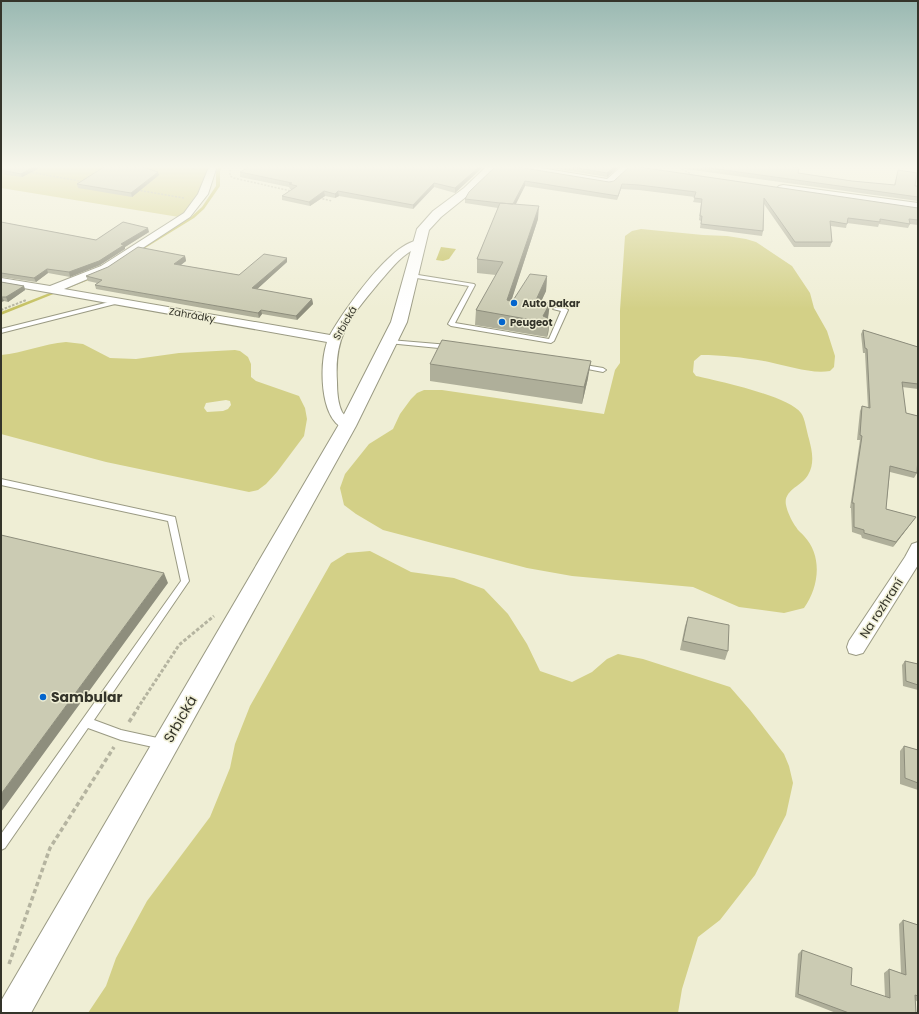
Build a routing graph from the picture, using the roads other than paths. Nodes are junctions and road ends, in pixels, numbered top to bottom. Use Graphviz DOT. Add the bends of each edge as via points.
graph roads {
  1 [pos="188,214"];
  2 [pos="437,214"];
  3 [pos="419,243"];
  4 [pos="412,276"];
  5 [pos="1,281"];
  6 [pos="51,290"];
  7 [pos="116,302"];
  8 [pos="556,309"];
  9 [pos="1,330"];
  10 [pos="334,339"];
  11 [pos="390,342"];
  12 [pos="460,348"];
  13 [pos="572,365"];
  14 [pos="603,370"];
  15 [pos="347,426"];
  16 [pos="1,482"];
  17 [pos="918,548"];
  18 [pos="856,647"];
  19 [pos="86,722"];
  20 [pos="165,744"];
  21 [pos="1,844"];
  22 [pos="13,1013"];
  1 -- 6 [label="street" via="104,268"];
  2 -- 3 [label="street, Srbická" via="423,229"];
  3 -- 4 [label="street, Srbická"];
  3 -- 10 [label="street, Srbická" via="409,245 395,258 356,303"];
  4 -- 8 [label="lane" via="472,285 450,324 551,341 565,310"];
  4 -- 11 [label="street, Srbická"];
  5 -- 6 [label="street, Zahrádky"];
  6 -- 7 [label="street, Zahrádky"];
  7 -- 9 [label="lane"];
  7 -- 10 [label="street, Zahrádky"];
  10 -- 15 [label="street, Srbická" via="329,366 331,392 336,414"];
  11 -- 12 [label="lane"];
  11 -- 15 [label="street, Srbická"];
  13 -- 14 [label="lane"];
  15 -- 20 [label="street, Srbická"];
  16 -- 19 [label="lane" via="172,519 185,581"];
  17 -- 18 [label="street, Na rozhraní"];
  19 -- 20 [label="lane" via="121,735"];
  19 -- 21 [label="lane"];
  20 -- 22 [label="street, Srbická"];
}
